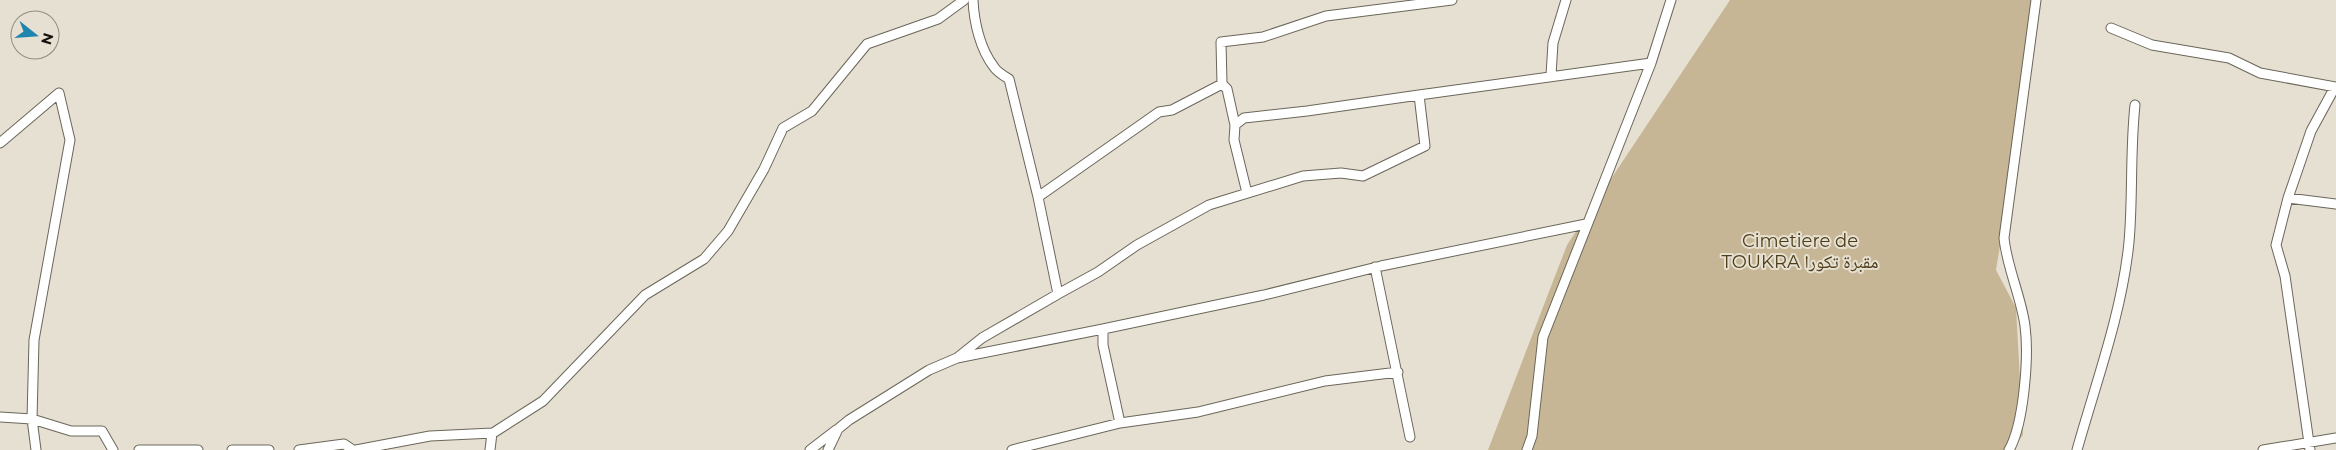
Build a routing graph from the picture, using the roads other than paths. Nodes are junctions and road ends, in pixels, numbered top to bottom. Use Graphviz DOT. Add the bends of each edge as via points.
graph roads {
  1 [pos="964,0"];
  2 [pos="973,0"];
  3 [pos="1391,0"];
  4 [pos="1452,0"];
  5 [pos="1566,0"];
  6 [pos="1671,0"];
  7 [pos="2036,0"];
  8 [pos="1384,9"];
  9 [pos="2111,28"];
  10 [pos="1651,63"];
  11 [pos="1551,75"];
  12 [pos="1222,84"];
  13 [pos="2335,87"];
  14 [pos="1419,95"];
  15 [pos="2135,105"];
  16 [pos="1235,125"];
  17 [pos="0,143"];
  18 [pos="1246,192"];
  19 [pos="1038,197"];
  20 [pos="2288,198"];
  21 [pos="2336,204"];
  22 [pos="1586,224"];
  23 [pos="1375,267"];
  24 [pos="1058,294"];
  25 [pos="1103,329"];
  26 [pos="957,358"];
  27 [pos="1398,372"];
  28 [pos="0,417"];
  29 [pos="32,419"];
  30 [pos="1120,423"];
  31 [pos="838,429"];
  32 [pos="492,434"];
  33 [pos="1410,437"];
  34 [pos="2336,438"];
  35 [pos="2310,445"];
  36 [pos="36,450"];
  37 [pos="113,450"];
  38 [pos="139,450"];
  39 [pos="198,450"];
  40 [pos="232,450"];
  41 [pos="269,450"];
  42 [pos="299,450"];
  43 [pos="354,450"];
  44 [pos="490,450"];
  45 [pos="810,450"];
  46 [pos="828,450"];
  47 [pos="1012,450"];
  48 [pos="1527,450"];
  49 [pos="2009,450"];
  50 [pos="2077,450"];
  51 [pos="2263,450"];
  1 -- 43 [label="street" via="938,19 867,44 812,111 783,128 764,169 728,231 704,259 645,294 543,401 493,433 430,436"];
  2 -- 19 [label="street" via="974,21 983,45 994,68 1009,79"];
  3 -- 8 [label="street"];
  4 -- 8 [label="street"];
  5 -- 11 [label="street" via="1553,43"];
  6 -- 10 [label="street"];
  7 -- 49 [label="street" via="2004,238 2007,262 2025,327 2025,374 2020,419"];
  8 -- 12 [label="street" via="1326,16 1263,37 1221,42"];
  9 -- 13 [label="street" via="2152,45 2228,58 2260,74"];
  10 -- 11 [label="street"];
  10 -- 22 [label="street"];
  11 -- 14 [label="street"];
  12 -- 16 [label="street" via="1227,89"];
  12 -- 19 [label="street" via="1172,110 1159,112"];
  13 -- 20 [label="street" via="2312,131"];
  14 -- 16 [label="street" via="1244,118"];
  14 -- 18 [label="street" via="1425,146 1363,176 1341,173 1303,176"];
  15 -- 50 [label="street" via="2129,242 2117,306"];
  16 -- 18 [label="street" via="1234,140"];
  17 -- 29 [label="street" via="60,92 70,140 34,340"];
  18 -- 24 [label="street" via="1209,205"];
  19 -- 24 [label="street"];
  20 -- 21 [label="street"];
  20 -- 35 [label="street" via="2276,245 2285,276"];
  22 -- 23 [label="street"];
  22 -- 48 [label="street" via="1543,336 1532,436"];
  23 -- 25 [label="street" via="1264,295"];
  23 -- 27 [label="street"];
  24 -- 26 [label="street" via="982,338"];
  25 -- 26 [label="street"];
  25 -- 30 [label="street" via="1103,345"];
  26 -- 31 [label="street" via="929,370"];
  27 -- 30 [label="street" via="1326,381 1198,412"];
  27 -- 33 [label="street"];
  28 -- 29 [label="street"];
  29 -- 36 [label="street"];
  29 -- 37 [label="street" via="71,431 102,431"];
  30 -- 47 [label="street"];
  31 -- 45 [label="street"];
  31 -- 46 [label="street"];
  32 -- 44 [label="street"];
  34 -- 35 [label="street"];
  35 -- 51 [label="street"];
  38 -- 39 [label="street"];
  40 -- 41 [label="street"];
  42 -- 43 [label="street" via="344,444"];
}
